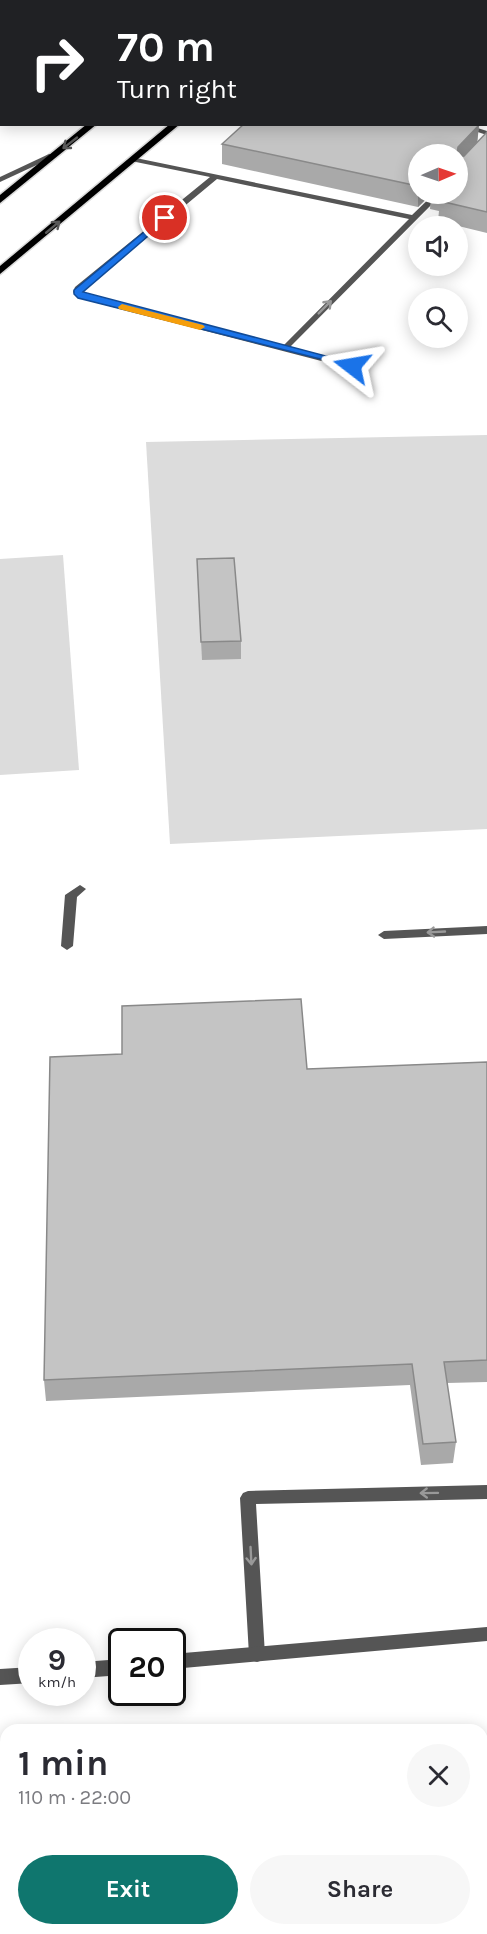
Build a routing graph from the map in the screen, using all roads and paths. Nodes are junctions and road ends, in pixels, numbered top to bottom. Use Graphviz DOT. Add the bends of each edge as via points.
graph roads {
  1 [pos="90,126"];
  2 [pos="174,126"];
  3 [pos="463,126"];
  4 [pos="487,133"];
  5 [pos="52,156"];
  6 [pos="134,159"];
  7 [pos="216,176"];
  8 [pos="0,180"];
  9 [pos="0,200"];
  10 [pos="428,204"];
  11 [pos="417,216"];
  12 [pos="408,218"];
  13 [pos="408,225"];
  14 [pos="0,271"];
  15 [pos="284,349"];
  16 [pos="352,366"];
  17 [pos="80,889"];
  18 [pos="487,930"];
  19 [pos="384,935"];
  20 [pos="67,946"];
  21 [pos="487,1492"];
  22 [pos="487,1634"];
  23 [pos="256,1655"];
  24 [pos="186,1661"];
  25 [pos="18,1676"];
  26 [pos="0,1677"];
  1 -- 5 [label="main road, one-way"];
  2 -- 6 [label="main road"];
  3 -- 4 [label="street"];
  5 -- 8 [label="street"];
  5 -- 9 [label="main road"];
  6 -- 7 [label="street"];
  14 -- 6 [label="main road, one-way"];
  7 -- 12 [label="street"];
  7 -- 15 [label="street" via="77,292"];
  10 -- 11 [label="street"];
  15 -- 13 [label="street, one-way"];
  15 -- 16 [label="street"];
  17 -- 20 [label="street" via="71,895"];
  18 -- 19 [label="street, one-way"];
  21 -- 23 [label="street, one-way" via="248,1498"];
  22 -- 23 [label="street"];
  23 -- 24 [label="street"];
  25 -- 26 [label="street"];
}
